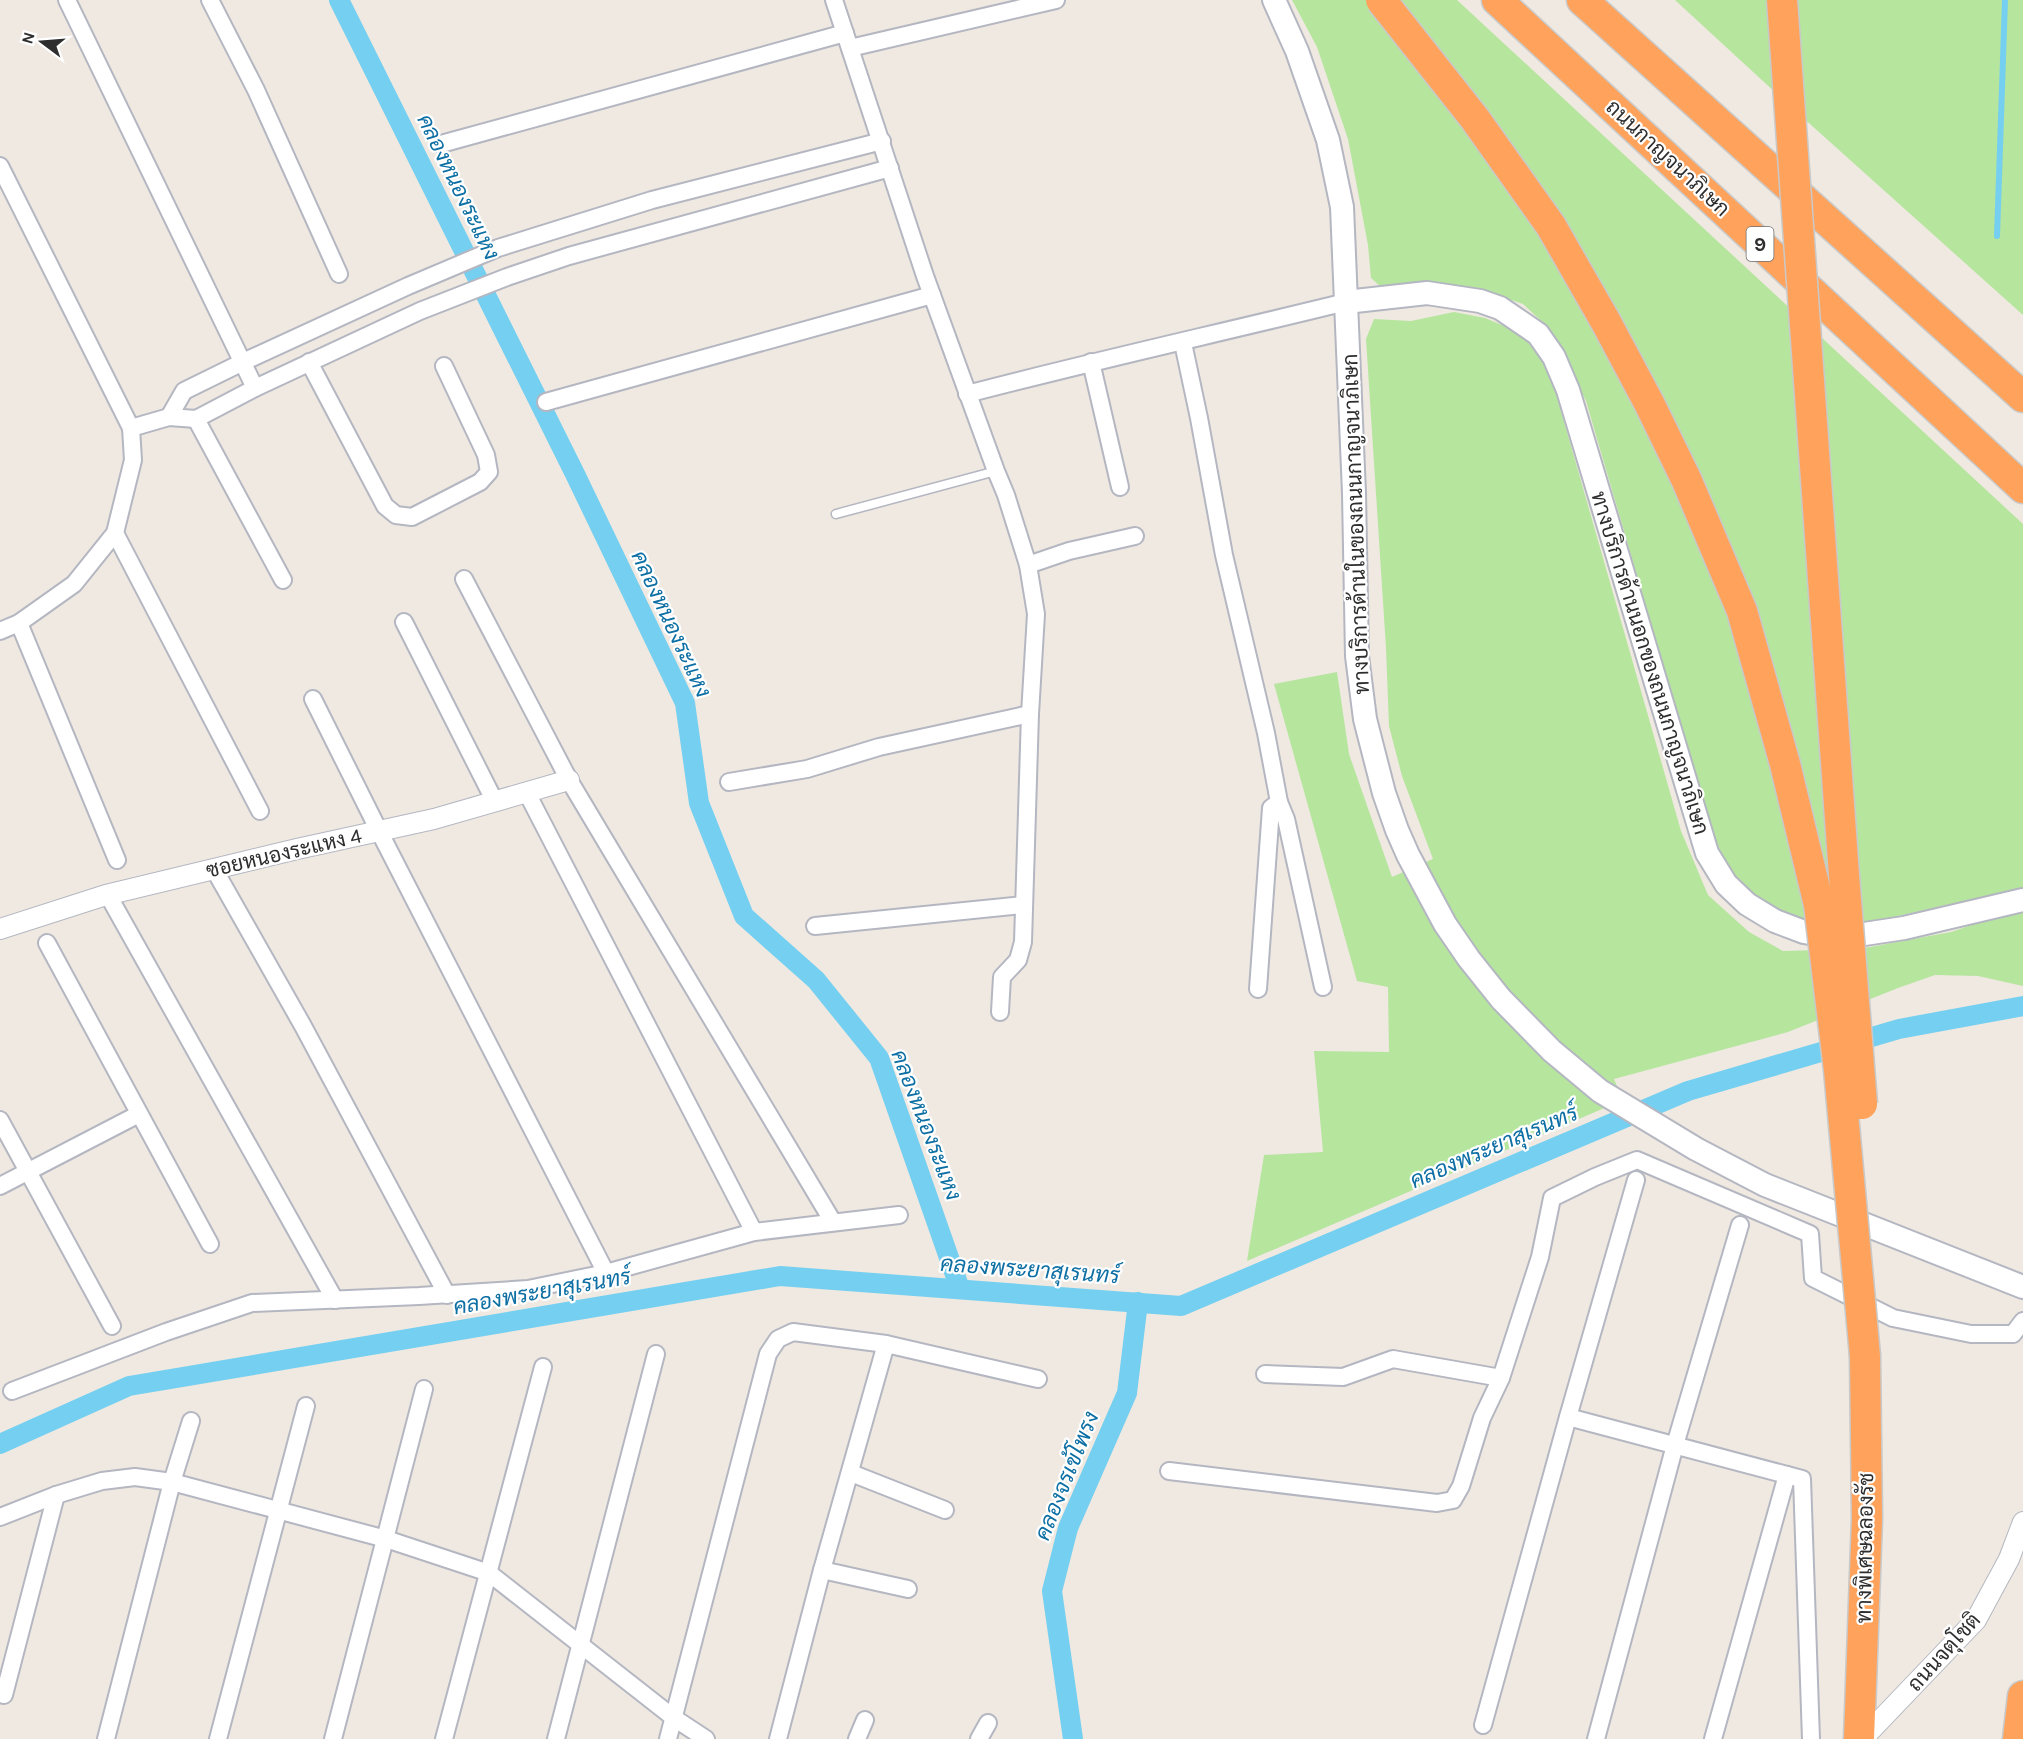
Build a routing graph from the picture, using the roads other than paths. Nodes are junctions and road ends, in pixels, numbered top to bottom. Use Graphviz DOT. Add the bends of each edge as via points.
graph roads {
  1 [pos="67,0"];
  2 [pos="210,0"];
  3 [pos="834,0"];
  4 [pos="1056,0"];
  5 [pos="1274,0"];
  6 [pos="1381,0"];
  7 [pos="1497,0"];
  8 [pos="1582,0"];
  9 [pos="1590,0"];
  10 [pos="1782,0"];
  11 [pos="1612,29"];
  12 [pos="848,41"];
  13 [pos="882,141"];
  14 [pos="441,144"];
  15 [pos="0,166"];
  16 [pos="890,168"];
  17 [pos="558,229"];
  18 [pos="569,256"];
  19 [pos="339,274"];
  20 [pos="408,286"];
  21 [pos="932,295"];
  22 [pos="1346,302"];
  23 [pos="420,311"];
  24 [pos="1178,344"];
  25 [pos="243,362"];
  26 [pos="309,362"];
  27 [pos="1090,362"];
  28 [pos="444,366"];
  29 [pos="255,388"];
  30 [pos="968,394"];
  31 [pos="2023,397"];
  32 [pos="546,402"];
  33 [pos="170,417"];
  34 [pos="196,419"];
  35 [pos="131,428"];
  36 [pos="996,471"];
  37 [pos="1120,487"];
  38 [pos="2023,488"];
  39 [pos="836,514"];
  40 [pos="115,532"];
  41 [pos="1135,536"];
  42 [pos="1028,565"];
  43 [pos="464,579"];
  44 [pos="283,580"];
  45 [pos="404,622"];
  46 [pos="19,624"];
  47 [pos="0,631"];
  48 [pos="313,699"];
  49 [pos="1030,714"];
  50 [pos="569,780"];
  51 [pos="729,782"];
  52 [pos="527,793"];
  53 [pos="495,802"];
  54 [pos="1278,807"];
  55 [pos="260,811"];
  56 [pos="379,831"];
  57 [pos="117,860"];
  58 [pos="214,869"];
  59 [pos="108,895"];
  60 [pos="2023,900"];
  61 [pos="1023,905"];
  62 [pos="814,926"];
  63 [pos="0,929"];
  64 [pos="47,943"];
  65 [pos="1323,987"];
  66 [pos="1258,989"];
  67 [pos="1000,1012"];
  68 [pos="139,1114"];
  69 [pos="0,1120"];
  70 [pos="28,1172"];
  71 [pos="1636,1179"];
  72 [pos="0,1186"];
  73 [pos="899,1215"];
  74 [pos="833,1222"];
  75 [pos="1740,1225"];
  76 [pos="754,1232"];
  77 [pos="210,1244"];
  78 [pos="606,1273"];
  79 [pos="2023,1287"];
  80 [pos="447,1294"];
  81 [pos="335,1300"];
  82 [pos="2023,1322"];
  83 [pos="112,1326"];
  84 [pos="886,1344"];
  85 [pos="656,1354"];
  86 [pos="1865,1356"];
  87 [pos="543,1367"];
  88 [pos="1265,1374"];
  89 [pos="1501,1378"];
  90 [pos="1038,1379"];
  91 [pos="424,1389"];
  92 [pos="9,1392"];
  93 [pos="306,1406"];
  94 [pos="1568,1417"];
  95 [pos="191,1421"];
  96 [pos="1675,1445"];
  97 [pos="1169,1471"];
  98 [pos="851,1473"];
  99 [pos="1787,1475"];
  100 [pos="172,1482"];
  101 [pos="56,1495"];
  102 [pos="945,1510"];
  103 [pos="278,1511"];
  104 [pos="0,1517"];
  105 [pos="2023,1522"];
  106 [pos="386,1539"];
  107 [pos="822,1569"];
  108 [pos="489,1573"];
  109 [pos="908,1589"];
  110 [pos="580,1644"];
  111 [pos="4,1695"];
  112 [pos="2023,1696"];
  113 [pos="674,1718"];
  114 [pos="865,1720"];
  115 [pos="988,1723"];
  116 [pos="1483,1725"];
  117 [pos="106,1739"];
  118 [pos="218,1739"];
  119 [pos="333,1739"];
  120 [pos="444,1739"];
  121 [pos="556,1739"];
  122 [pos="668,1739"];
  123 [pos="706,1739"];
  124 [pos="778,1739"];
  125 [pos="857,1739"];
  126 [pos="979,1739"];
  127 [pos="1596,1739"];
  128 [pos="1713,1739"];
  129 [pos="1811,1739"];
  130 [pos="1859,1739"];
  131 [pos="1865,1739"];
  132 [pos="2018,1739"];
  1 -- 25 [label="street"];
  2 -- 19 [label="street" via="256,90"];
  3 -- 12 [label="street"];
  4 -- 12 [label="street"];
  5 -- 22 [label="main road, ทางบริการด้านในของถนนกาญจนาภิเษก" via="1297,51 1328,140 1342,207"];
  6 -- 86 [label="highway, bridge" via="1475,119 1551,226 1650,405 1742,611 1819,905 1839,1070"];
  7 -- 38 [label="highway, ถนนกาญจนาภิเษก / 9"];
  8 -- 11 [label="highway"];
  9 -- 11 [label="highway"];
  10 -- 86 [label="highway, bridge" via="1862,1095 1866,1170"];
  11 -- 31 [label="highway"];
  12 -- 13 [label="street"];
  12 -- 14 [label="street"];
  13 -- 16 [label="street"];
  13 -- 17 [label="street" via="652,200"];
  15 -- 35 [label="street"];
  16 -- 18 [label="street"];
  16 -- 21 [label="street"];
  17 -- 18 [label="street"];
  17 -- 20 [label="street" via="498,248"];
  18 -- 23 [label="street"];
  20 -- 23 [label="street"];
  20 -- 25 [label="street"];
  21 -- 30 [label="street"];
  21 -- 32 [label="street"];
  22 -- 24 [label="street"];
  22 -- 60 [label="main road, ทางบริการด้านนอกของถนนกาญจนาภิเษก" via="1427,293 1480,301 1500,308 1538,334 1554,357 1569,390 1707,853 1726,884 1747,904 1804,932 1838,938 1904,928"];
  22 -- 79 [label="main road, ทางบริการด้านในของถนนกาญจนาภิเษก" via="1357,656 1365,719 1397,830 1445,924 1469,959 1501,999 1552,1051 1600,1091 1696,1149 1765,1185"];
  23 -- 26 [label="street"];
  24 -- 27 [label="street"];
  24 -- 54 [label="street" via="1214,557"];
  25 -- 29 [label="street"];
  25 -- 33 [label="street" via="184,391"];
  26 -- 28 [label="street" via="385,506 396,515 412,517 480,482 489,472 486,455"];
  26 -- 29 [label="street"];
  27 -- 30 [label="street"];
  27 -- 37 [label="street"];
  29 -- 34 [label="street"];
  30 -- 36 [label="street"];
  33 -- 34 [label="street"];
  33 -- 35 [label="street"];
  34 -- 44 [label="street"];
  35 -- 40 [label="street" via="133,460"];
  36 -- 39 [label="lane"];
  36 -- 42 [label="street"];
  40 -- 46 [label="street" via="74,584"];
  40 -- 55 [label="street"];
  41 -- 42 [label="street"];
  42 -- 49 [label="street" via="1036,614"];
  43 -- 50 [label="street"];
  45 -- 53 [label="street"];
  46 -- 47 [label="street"];
  46 -- 57 [label="street"];
  48 -- 56 [label="street"];
  49 -- 51 [label="street" via="879,747 807,769"];
  49 -- 61 [label="street"];
  50 -- 52 [label="street, ซอยหนองระแหง 4"];
  50 -- 74 [label="street"];
  52 -- 53 [label="street, ซอยหนองระแหง 4"];
  52 -- 76 [label="street"];
  53 -- 56 [label="street, ซอยหนองระแหง 4"];
  54 -- 65 [label="street" via="1286,819"];
  54 -- 66 [label="street"];
  56 -- 58 [label="street, ซอยหนองระแหง 4"];
  56 -- 78 [label="street"];
  58 -- 59 [label="street, ซอยหนองระแหง 4"];
  58 -- 80 [label="street"];
  59 -- 63 [label="street, ซอยหนองระแหง 4"];
  59 -- 81 [label="street"];
  61 -- 62 [label="street"];
  61 -- 67 [label="street" via="1023,942 1018,960 1002,976"];
  64 -- 68 [label="street"];
  68 -- 70 [label="street"];
  68 -- 77 [label="street"];
  69 -- 70 [label="street"];
  70 -- 72 [label="street"];
  70 -- 83 [label="street"];
  71 -- 94 [label="street"];
  73 -- 74 [label="street"];
  74 -- 76 [label="street"];
  75 -- 96 [label="street"];
  76 -- 78 [label="street"];
  78 -- 80 [label="street" via="528,1289"];
  80 -- 81 [label="street"];
  81 -- 92 [label="street" via="252,1303"];
  82 -- 89 [label="street" via="2013,1334 1971,1334 1893,1318 1813,1278 1809,1234 1637,1160 1552,1198 1540,1257"];
  84 -- 90 [label="street"];
  84 -- 98 [label="street"];
  84 -- 113 [label="street" via="793,1332 778,1339 768,1354"];
  85 -- 110 [label="street"];
  86 -- 130 [label="highway, ทางพิเศษฉลองรัช" via="1867,1519"];
  87 -- 108 [label="street"];
  88 -- 89 [label="street" via="1342,1377 1393,1359"];
  89 -- 97 [label="street" via="1482,1418 1453,1500 1437,1503"];
  91 -- 106 [label="street"];
  93 -- 103 [label="street"];
  94 -- 96 [label="street"];
  94 -- 116 [label="street"];
  95 -- 100 [label="street"];
  96 -- 99 [label="street"];
  96 -- 127 [label="street"];
  98 -- 102 [label="street"];
  98 -- 107 [label="street"];
  99 -- 128 [label="street"];
  99 -- 129 [label="street" via="1802,1479"];
  100 -- 101 [label="street" via="135,1477 102,1481"];
  100 -- 103 [label="street"];
  100 -- 117 [label="street"];
  101 -- 104 [label="street"];
  101 -- 111 [label="street"];
  103 -- 106 [label="street"];
  103 -- 118 [label="street"];
  105 -- 131 [label="street, ถนนจตุโชติ" via="2009,1559 1977,1620"];
  106 -- 108 [label="street"];
  106 -- 119 [label="street"];
  107 -- 109 [label="street"];
  107 -- 124 [label="street"];
  108 -- 110 [label="street"];
  108 -- 120 [label="street"];
  110 -- 113 [label="street"];
  110 -- 121 [label="street"];
  112 -- 132 [label="highway"];
  113 -- 122 [label="street"];
  113 -- 123 [label="street"];
  114 -- 125 [label="street"];
  115 -- 126 [label="street"];
}
